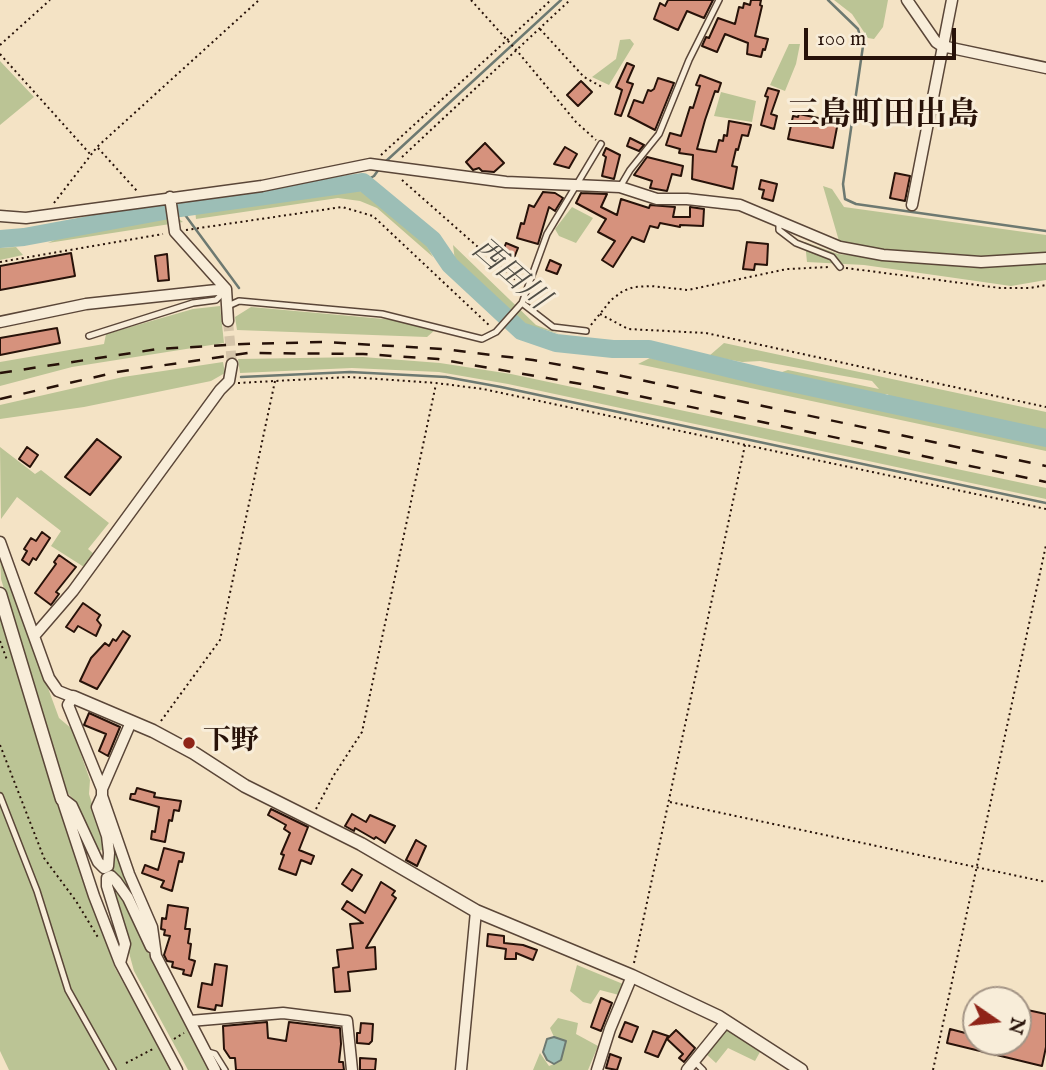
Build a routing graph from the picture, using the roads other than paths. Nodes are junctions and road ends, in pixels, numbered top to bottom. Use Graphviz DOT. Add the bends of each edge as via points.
graph roads {
  1 [pos="719,0"];
  2 [pos="907,0"];
  3 [pos="952,0"];
  4 [pos="942,46"];
  5 [pos="1046,68"];
  6 [pos="601,144"];
  7 [pos="574,186"];
  8 [pos="620,187"];
  9 [pos="170,199"];
  10 [pos="912,205"];
  11 [pos="0,216"];
  12 [pos="778,220"];
  13 [pos="1046,258"];
  14 [pos="840,267"];
  15 [pos="226,289"];
  16 [pos="522,303"];
  17 [pos="228,306"];
  18 [pos="228,321"];
  19 [pos="0,322"];
  20 [pos="586,331"];
  21 [pos="89,336"];
  22 [pos="232,364"];
  23 [pos="0,542"];
  24 [pos="0,594"];
  25 [pos="35,635"];
  26 [pos="73,697"];
  27 [pos="131,722"];
  28 [pos="102,793"];
  29 [pos="0,796"];
  30 [pos="62,799"];
  31 [pos="107,872"];
  32 [pos="476,911"];
  33 [pos="156,956"];
  34 [pos="120,963"];
  35 [pos="632,976"];
  36 [pos="726,1022"];
  37 [pos="192,1025"];
  38 [pos="205,1051"];
  39 [pos="690,1066"];
  40 [pos="113,1070"];
  41 [pos="177,1070"];
  42 [pos="215,1070"];
  43 [pos="225,1070"];
  44 [pos="352,1070"];
  45 [pos="461,1070"];
  46 [pos="597,1070"];
  47 [pos="703,1070"];
  48 [pos="801,1070"];
  1 -- 8 [label="lane" via="659,134"];
  2 -- 4 [label="street"];
  3 -- 4 [label="street"];
  4 -- 5 [label="street"];
  4 -- 10 [label="street"];
  6 -- 7 [label="lane"];
  7 -- 8 [label="street"];
  7 -- 9 [label="street" via="373,164"];
  7 -- 16 [label="lane" via="547,234"];
  8 -- 12 [label="street" via="657,199 740,205"];
  9 -- 11 [label="street" via="26,218"];
  9 -- 15 [label="street" via="175,232"];
  12 -- 13 [label="street" via="840,247 883,255 981,262"];
  12 -- 14 [label="lane" via="779,230 796,243 832,257"];
  15 -- 17 [label="street"];
  15 -- 19 [label="street" via="86,304"];
  15 -- 21 [label="lane" via="216,300"];
  16 -- 17 [label="lane" via="496,332 482,339 382,313 239,301"];
  16 -- 20 [label="lane" via="552,327"];
  17 -- 18 [label="street"];
  22 -- 25 [label="street" via="229,381"];
  23 -- 25 [label="street"];
  24 -- 30 [label="street"];
  25 -- 26 [label="street" via="50,678 58,691"];
  26 -- 27 [label="street"];
  26 -- 28 [label="street" via="68,705"];
  27 -- 28 [label="street"];
  27 -- 32 [label="street" via="361,844"];
  28 -- 31 [label="street" via="97,807 107,836"];
  28 -- 33 [label="street" via="152,927"];
  29 -- 40 [label="lane" via="68,990"];
  30 -- 31 [label="street" via="72,806"];
  30 -- 34 [label="street"];
  31 -- 33 [label="street" via="128,898"];
  31 -- 34 [label="street" via="125,944"];
  32 -- 35 [label="street"];
  32 -- 45 [label="street"];
  33 -- 37 [label="street"];
  34 -- 41 [label="street"];
  35 -- 36 [label="street"];
  35 -- 46 [label="street"];
  36 -- 39 [label="street"];
  36 -- 48 [label="street"];
  37 -- 38 [label="street"];
  37 -- 44 [label="street" via="283,1013 347,1021"];
  38 -- 42 [label="street"];
  38 -- 43 [label="lane" via="215,1054"];
  39 -- 47 [label="lane"];
}
